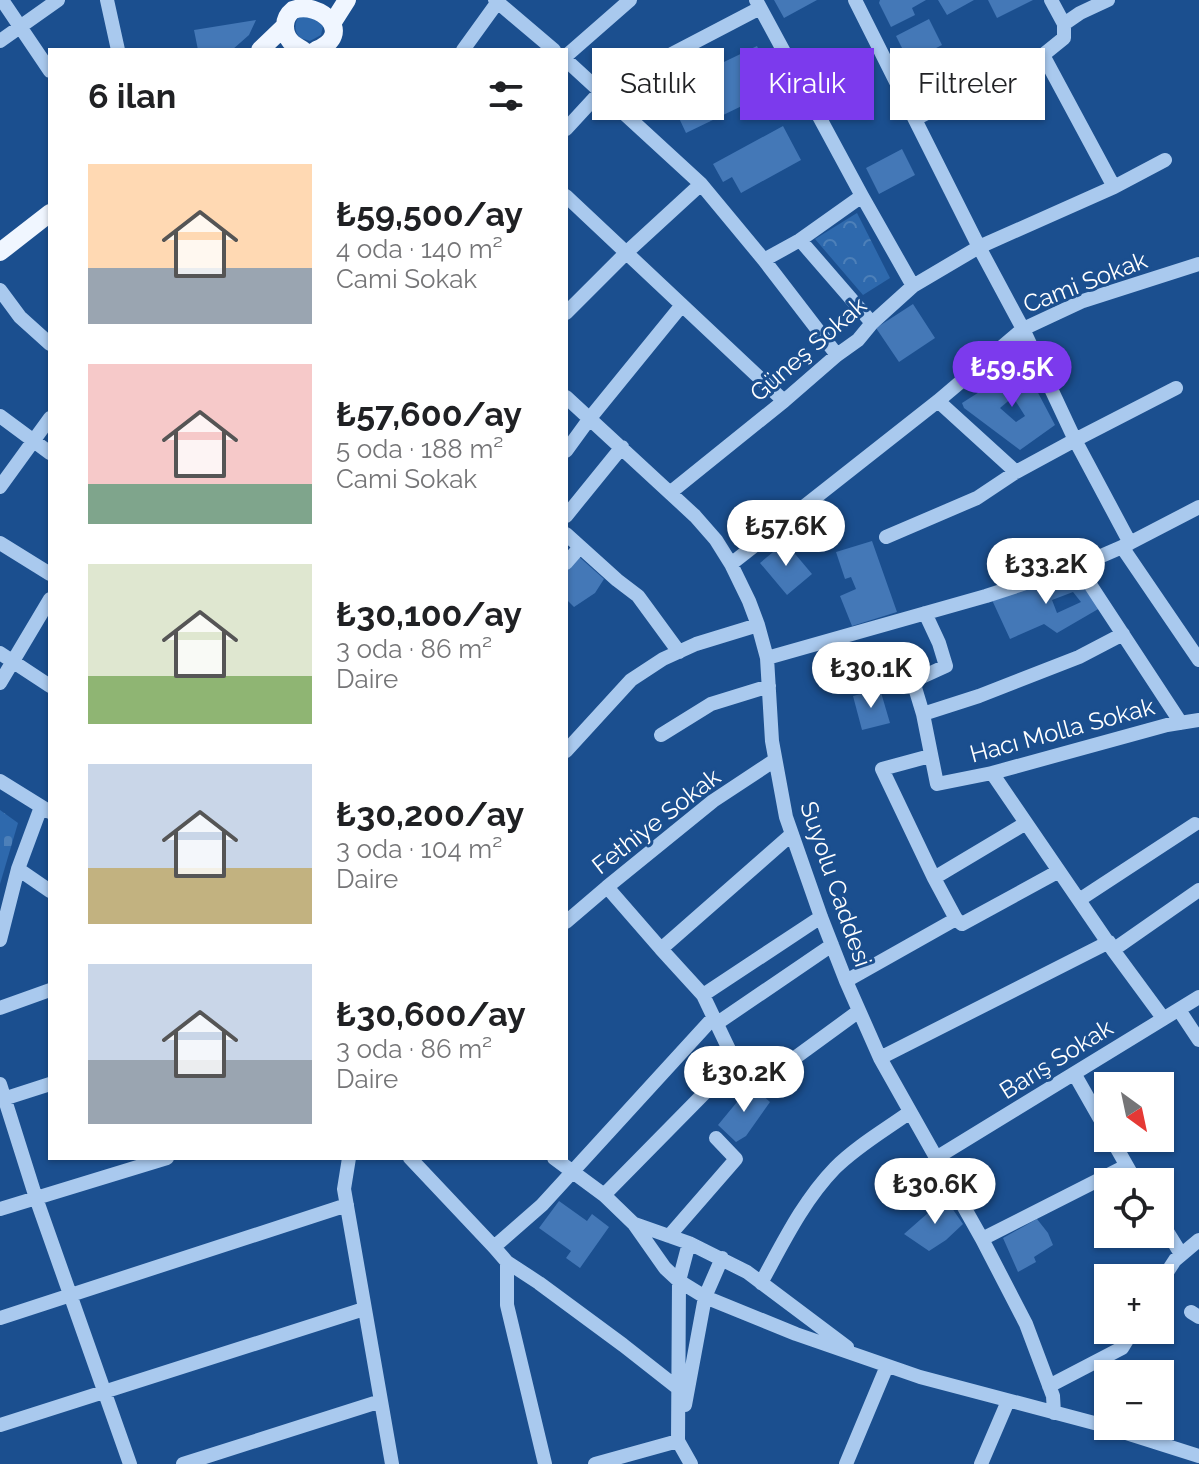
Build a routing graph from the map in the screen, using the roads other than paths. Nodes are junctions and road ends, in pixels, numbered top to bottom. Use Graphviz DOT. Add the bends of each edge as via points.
graph roads {
  1 [pos="2,0"];
  2 [pos="58,0"];
  3 [pos="107,0"];
  4 [pos="347,0"];
  5 [pos="630,0"];
  6 [pos="855,0"];
  7 [pos="1051,0"];
  8 [pos="1108,0"];
  9 [pos="311,2"];
  10 [pos="496,2"];
  11 [pos="758,4"];
  12 [pos="333,22"];
  13 [pos="1064,24"];
  14 [pos="20,26"];
  15 [pos="285,26"];
  16 [pos="0,41"];
  17 [pos="118,48"];
  18 [pos="262,48"];
  19 [pos="309,48"];
  20 [pos="313,48"];
  21 [pos="464,48"];
  22 [pos="552,48"];
  23 [pos="679,48"];
  24 [pos="1045,53"];
  25 [pos="568,56"];
  26 [pos="1045,59"];
  27 [pos="568,60"];
  28 [pos="48,68"];
  29 [pos="890,69"];
  30 [pos="592,83"];
  31 [pos="592,101"];
  32 [pos="632,120"];
  33 [pos="916,120"];
  34 [pos="568,127"];
  35 [pos="1165,160"];
  36 [pos="701,184"];
  37 [pos="1114,187"];
  38 [pos="862,196"];
  39 [pos="568,198"];
  40 [pos="48,215"];
  41 [pos="800,240"];
  42 [pos="979,247"];
  43 [pos="0,252"];
  44 [pos="627,252"];
  45 [pos="764,260"];
  46 [pos="1199,264"];
  47 [pos="913,286"];
  48 [pos="0,290"];
  49 [pos="682,305"];
  50 [pos="568,311"];
  51 [pos="872,323"];
  52 [pos="1023,329"];
  53 [pos="48,342"];
  54 [pos="837,355"];
  55 [pos="1176,388"];
  56 [pos="568,399"];
  57 [pos="784,401"];
  58 [pos="938,401"];
  59 [pos="0,416"];
  60 [pos="590,418"];
  61 [pos="48,421"];
  62 [pos="1075,440"];
  63 [pos="34,441"];
  64 [pos="622,447"];
  65 [pos="568,448"];
  66 [pos="48,452"];
  67 [pos="1016,472"];
  68 [pos="0,487"];
  69 [pos="671,492"];
  70 [pos="1199,507"];
  71 [pos="568,514"];
  72 [pos="568,536"];
  73 [pos="886,537"];
  74 [pos="0,543"];
  75 [pos="1126,545"];
  76 [pos="580,547"];
  77 [pos="568,561"];
  78 [pos="731,564"];
  79 [pos="1078,566"];
  80 [pos="48,573"];
  81 [pos="48,602"];
  82 [pos="925,613"];
  83 [pos="758,625"];
  84 [pos="1123,634"];
  85 [pos="679,652"];
  86 [pos="6,658"];
  87 [pos="767,658"];
  88 [pos="1199,660"];
  89 [pos="0,683"];
  90 [pos="48,685"];
  91 [pos="769,686"];
  92 [pos="923,714"];
  93 [pos="1199,720"];
  94 [pos="1181,723"];
  95 [pos="661,735"];
  96 [pos="568,749"];
  97 [pos="930,756"];
  98 [pos="775,760"];
  99 [pos="992,773"];
  100 [pos="0,781"];
  101 [pos="46,810"];
  102 [pos="1026,823"];
  103 [pos="1195,824"];
  104 [pos="792,834"];
  105 [pos="18,869"];
  106 [pos="1059,871"];
  107 [pos="934,878"];
  108 [pos="607,887"];
  109 [pos="48,890"];
  110 [pos="1199,890"];
  111 [pos="1079,900"];
  112 [pos="821,917"];
  113 [pos="956,919"];
  114 [pos="568,920"];
  115 [pos="0,940"];
  116 [pos="832,945"];
  117 [pos="1111,946"];
  118 [pos="661,949"];
  119 [pos="846,981"];
  120 [pos="48,991"];
  121 [pos="703,995"];
  122 [pos="1199,997"];
  123 [pos="0,1008"];
  124 [pos="1179,1010"];
  125 [pos="859,1011"];
  126 [pos="1163,1018"];
  127 [pos="714,1021"];
  128 [pos="1199,1040"];
  129 [pos="880,1058"];
  130 [pos="735,1062"];
  131 [pos="1075,1075"];
  132 [pos="48,1084"];
  133 [pos="2,1094"];
  134 [pos="1094,1109"];
  135 [pos="910,1112"];
  136 [pos="716,1138"];
  137 [pos="1118,1152"];
  138 [pos="936,1158"];
  139 [pos="160,1160"];
  140 [pos="349,1160"];
  141 [pos="412,1160"];
  142 [pos="557,1160"];
  143 [pos="1126,1166"];
  144 [pos="572,1172"];
  145 [pos="604,1195"];
  146 [pos="36,1198"];
  147 [pos="347,1205"];
  148 [pos="0,1209"];
  149 [pos="634,1224"];
  150 [pos="669,1236"];
  151 [pos="982,1239"];
  152 [pos="1199,1240"];
  153 [pos="689,1243"];
  154 [pos="1174,1243"];
  155 [pos="494,1247"];
  156 [pos="1181,1254"];
  157 [pos="722,1258"];
  158 [pos="507,1262"];
  159 [pos="1172,1264"];
  160 [pos="679,1281"];
  161 [pos="761,1283"];
  162 [pos="70,1296"];
  163 [pos="705,1297"];
  164 [pos="364,1309"];
  165 [pos="0,1318"];
  166 [pos="1124,1344"];
  167 [pos="863,1358"];
  168 [pos="887,1366"];
  169 [pos="1049,1386"];
  170 [pos="679,1389"];
  171 [pos="104,1392"];
  172 [pos="381,1401"];
  173 [pos="1008,1401"];
  174 [pos="1054,1413"];
  175 [pos="0,1425"];
  176 [pos="678,1441"];
  177 [pos="1199,1457"];
  178 [pos="130,1464"];
  179 [pos="183,1464"];
  180 [pos="392,1464"];
  181 [pos="545,1464"];
  182 [pos="595,1464"];
  183 [pos="691,1464"];
  184 [pos="846,1464"];
  185 [pos="981,1464"];
  186 [pos="1194,1464"];
  1 -- 14 [label="street"];
  2 -- 14 [label="street"];
  3 -- 17 [label="street"];
  4 -- 12 [label="main road"];
  5 -- 25 [label="street"];
  6 -- 29 [label="street"];
  7 -- 13 [label="street"];
  8 -- 13 [label="street"];
  9 -- 12 [label="main road" via="325,8"];
  9 -- 15 [label="main road" via="290,12"];
  10 -- 21 [label="street"];
  10 -- 22 [label="street"];
  11 -- 23 [label="street"];
  11 -- 38 [label="street"];
  12 -- 20 [label="main road" via="331,38"];
  13 -- 24 [label="street" via="1064,38"];
  14 -- 16 [label="street"];
  14 -- 28 [label="street"];
  15 -- 18 [label="main road"];
  15 -- 19 [label="main road" via="288,39"];
  26 -- 37 [label="street"];
  27 -- 30 [label="street"];
  31 -- 34 [label="street"];
  32 -- 36 [label="street"];
  33 -- 42 [label="street"];
  35 -- 37 [label="street, Güneş Sokak"];
  36 -- 44 [label="street"];
  36 -- 45 [label="street"];
  37 -- 42 [label="street, Güneş Sokak"];
  38 -- 41 [label="street"];
  38 -- 47 [label="street"];
  39 -- 44 [label="street"];
  40 -- 43 [label="main road"];
  41 -- 45 [label="street"];
  41 -- 51 [label="street"];
  42 -- 47 [label="street, Güneş Sokak"];
  42 -- 52 [label="street"];
  44 -- 49 [label="street"];
  44 -- 50 [label="street"];
  45 -- 54 [label="street"];
  46 -- 52 [label="street, Cami Sokak" via="1083,301"];
  47 -- 51 [label="street, Güneş Sokak"];
  48 -- 53 [label="street"];
  49 -- 57 [label="street"];
  49 -- 60 [label="street"];
  51 -- 54 [label="street, Güneş Sokak"];
  52 -- 58 [label="street, Cami Sokak"];
  52 -- 62 [label="street"];
  54 -- 57 [label="street, Güneş Sokak"];
  55 -- 62 [label="street"];
  56 -- 60 [label="street, Suyolu Caddesi"];
  57 -- 69 [label="street, Güneş Sokak"];
  58 -- 67 [label="street"];
  58 -- 78 [label="street, Cami Sokak"];
  59 -- 63 [label="street"];
  60 -- 64 [label="street, Suyolu Caddesi"];
  60 -- 65 [label="street"];
  61 -- 63 [label="street"];
  62 -- 67 [label="street"];
  62 -- 75 [label="street"];
  63 -- 66 [label="street"];
  63 -- 68 [label="street"];
  64 -- 69 [label="street, Suyolu Caddesi"];
  64 -- 71 [label="street"];
  67 -- 73 [label="street" via="977,498"];
  69 -- 78 [label="street, Suyolu Caddesi"];
  70 -- 75 [label="street"];
  72 -- 76 [label="street"];
  74 -- 80 [label="street"];
  75 -- 79 [label="street"];
  75 -- 88 [label="street"];
  76 -- 77 [label="street"];
  76 -- 85 [label="street" via="638,596"];
  78 -- 83 [label="street, Suyolu Caddesi"];
  79 -- 82 [label="street"];
  79 -- 84 [label="street"];
  81 -- 86 [label="street"];
  82 -- 87 [label="street"];
  82 -- 92 [label="street" via="946,666 913,681"];
  83 -- 85 [label="street"];
  83 -- 87 [label="street, Suyolu Caddesi"];
  84 -- 92 [label="street" via="1079,657"];
  84 -- 94 [label="street"];
  85 -- 96 [label="street" via="631,680"];
  86 -- 89 [label="street"];
  86 -- 90 [label="street"];
  87 -- 91 [label="street, Suyolu Caddesi"];
  91 -- 95 [label="street" via="711,704"];
  91 -- 98 [label="street, Suyolu Caddesi"];
  92 -- 97 [label="street"];
  93 -- 94 [label="street, Hacı Molla Sokak"];
  94 -- 99 [label="street, Hacı Molla Sokak"];
  97 -- 99 [label="street, Hacı Molla Sokak" via="937,784"];
  97 -- 107 [label="street" via="882,769"];
  98 -- 104 [label="street, Suyolu Caddesi"];
  98 -- 108 [label="street, Fethiye Sokak" via="713,801"];
  99 -- 102 [label="street"];
  100 -- 101 [label="street"];
  101 -- 105 [label="street"];
  102 -- 106 [label="street"];
  102 -- 107 [label="street"];
  103 -- 111 [label="street"];
  104 -- 112 [label="street, Suyolu Caddesi"];
  104 -- 118 [label="street"];
  105 -- 109 [label="street"];
  105 -- 115 [label="street"];
  106 -- 111 [label="street"];
  106 -- 113 [label="street" via="962,924"];
  107 -- 113 [label="street"];
  108 -- 114 [label="street, Fethiye Sokak"];
  108 -- 118 [label="street"];
  110 -- 117 [label="street"];
  111 -- 117 [label="street"];
  112 -- 116 [label="street, Suyolu Caddesi"];
  112 -- 121 [label="street"];
  113 -- 119 [label="street"];
  116 -- 119 [label="street, Suyolu Caddesi"];
  116 -- 127 [label="street"];
  117 -- 126 [label="street"];
  117 -- 129 [label="street"];
  118 -- 121 [label="street"];
  119 -- 125 [label="street, Suyolu Caddesi"];
  120 -- 123 [label="street"];
  121 -- 127 [label="street"];
  122 -- 124 [label="street, Barış Sokak"];
  124 -- 126 [label="street, Barış Sokak"];
  124 -- 128 [label="street"];
  125 -- 129 [label="street, Suyolu Caddesi"];
  125 -- 130 [label="street" via="755,1087"];
  126 -- 131 [label="street, Barış Sokak"];
  127 -- 130 [label="street"];
  127 -- 144 [label="street"];
  129 -- 135 [label="street, Suyolu Caddesi"];
  130 -- 145 [label="street"];
  131 -- 134 [label="street"];
  131 -- 138 [label="street, Barış Sokak"];
  132 -- 133 [label="street"];
  133 -- 146 [label="street"];
  135 -- 138 [label="street, Suyolu Caddesi"];
  135 -- 161 [label="street" via="836,1167 797,1219"];
  136 -- 150 [label="street" via="736,1159"];
  137 -- 143 [label="street"];
  138 -- 151 [label="street, Suyolu Caddesi"];
  139 -- 146 [label="street"];
  140 -- 147 [label="street"];
  141 -- 155 [label="street"];
  142 -- 144 [label="street"];
  143 -- 151 [label="street"];
  144 -- 145 [label="street"];
  144 -- 155 [label="street"];
  145 -- 149 [label="street"];
  146 -- 148 [label="street"];
  146 -- 162 [label="street"];
  147 -- 162 [label="street"];
  147 -- 164 [label="street"];
  149 -- 150 [label="street"];
  149 -- 160 [label="street"];
  150 -- 153 [label="street"];
  151 -- 169 [label="street, Suyolu Caddesi" via="1026,1324"];
  152 -- 156 [label="street"];
  153 -- 157 [label="street"];
  153 -- 160 [label="street"];
  154 -- 156 [label="street"];
  155 -- 158 [label="street"];
  156 -- 159 [label="street"];
  157 -- 161 [label="street"];
  157 -- 163 [label="street"];
  158 -- 170 [label="street"];
  158 -- 181 [label="street" via="507,1305"];
  160 -- 163 [label="street"];
  160 -- 170 [label="street"];
  161 -- 167 [label="street"];
  162 -- 165 [label="street"];
  162 -- 171 [label="street"];
  163 -- 167 [label="street"];
  163 -- 176 [label="street"];
  164 -- 171 [label="street"];
  164 -- 172 [label="street"];
  166 -- 169 [label="street"];
  167 -- 168 [label="street"];
  168 -- 173 [label="street"];
  168 -- 184 [label="street"];
  169 -- 174 [label="street, Suyolu Caddesi"];
  170 -- 176 [label="street"];
  171 -- 175 [label="street"];
  171 -- 178 [label="street"];
  172 -- 179 [label="street"];
  172 -- 180 [label="street"];
  173 -- 174 [label="street"];
  173 -- 185 [label="street"];
  174 -- 177 [label="street"];
  176 -- 182 [label="street"];
  176 -- 183 [label="street"];
  177 -- 186 [label="street"];
}
